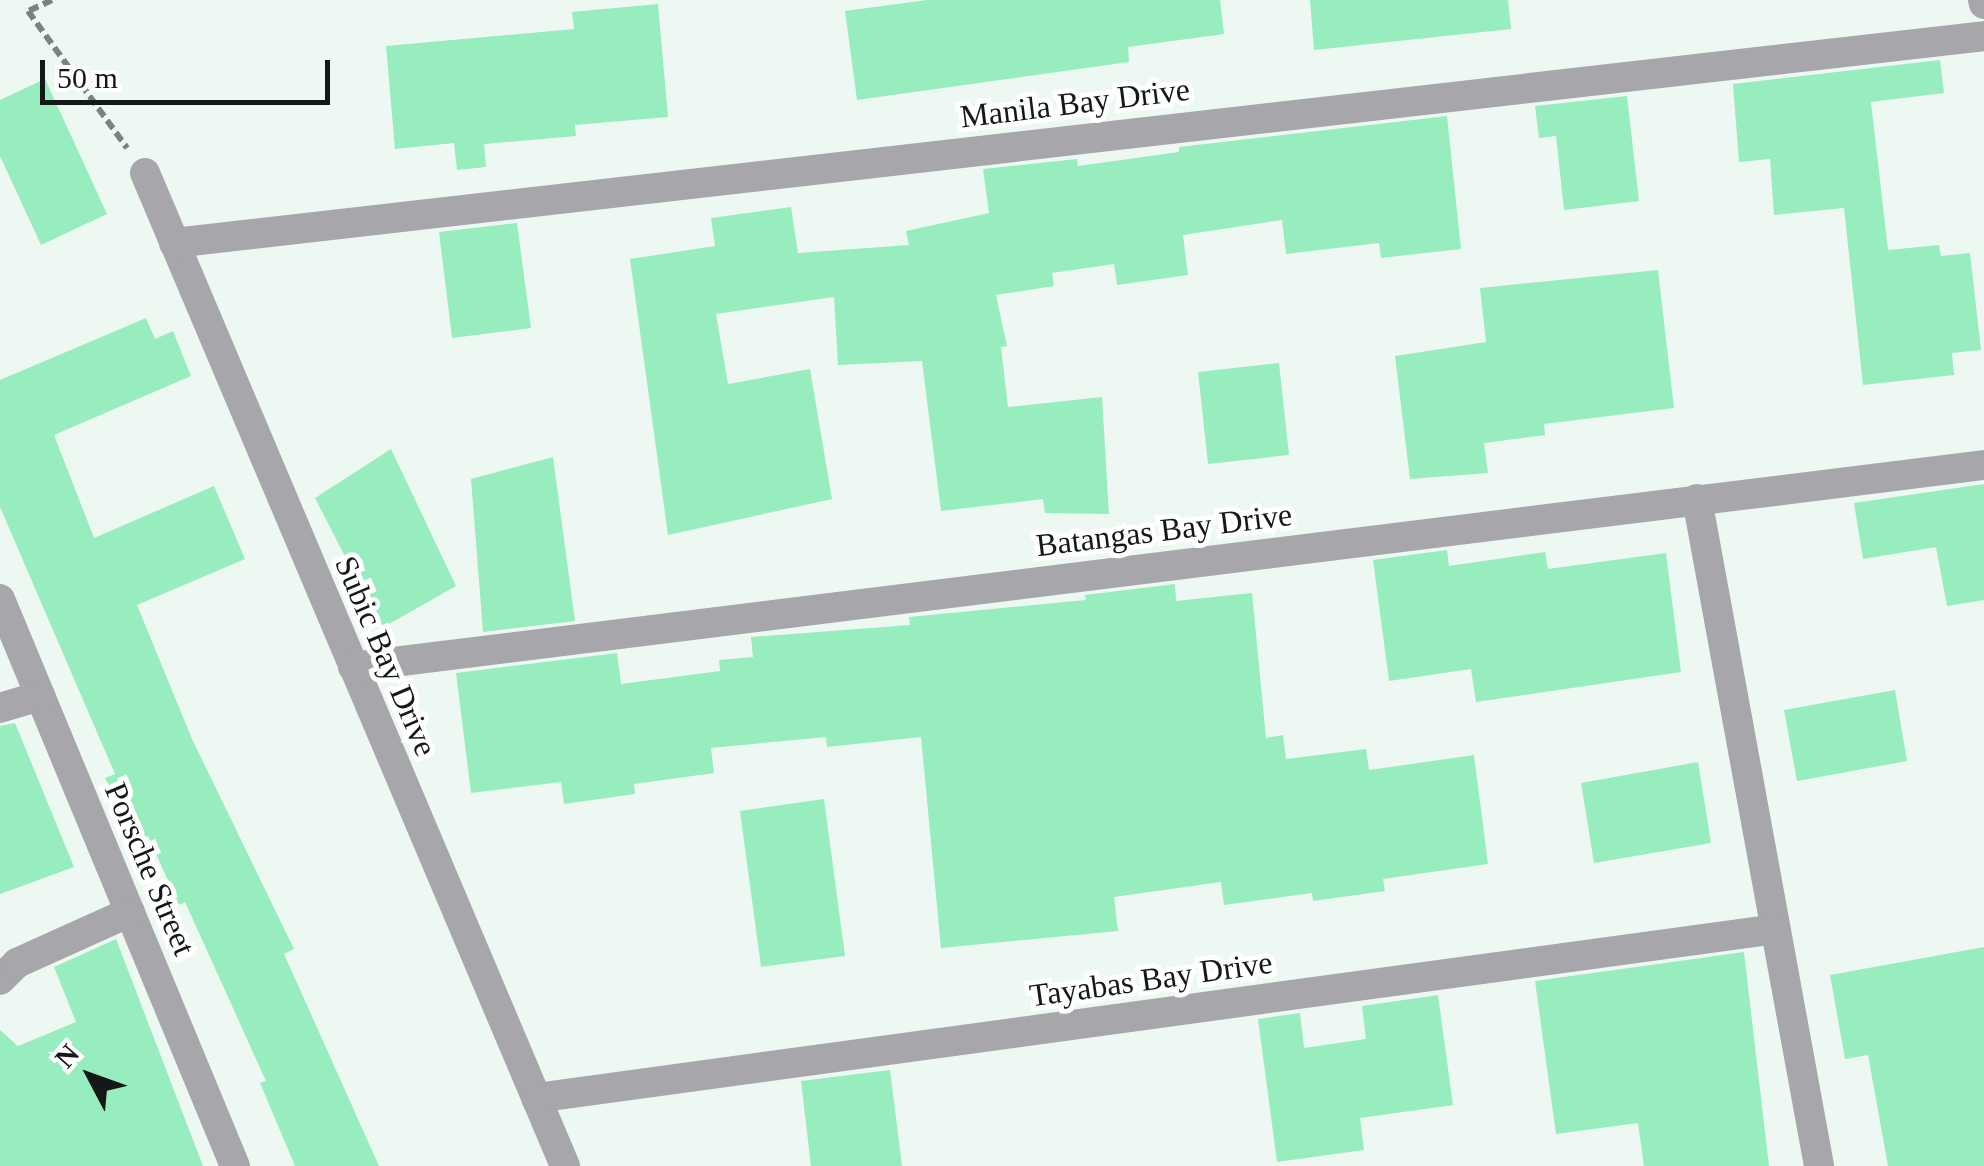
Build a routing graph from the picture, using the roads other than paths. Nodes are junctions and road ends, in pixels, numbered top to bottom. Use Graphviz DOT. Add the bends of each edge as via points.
graph roads {
  1 [pos="1984,36"];
  2 [pos="145,173"];
  3 [pos="174,243"];
  4 [pos="1984,465"];
  5 [pos="1697,499"];
  6 [pos="0,599"];
  7 [pos="353,668"];
  8 [pos="40,696"];
  9 [pos="0,708"];
  10 [pos="130,912"];
  11 [pos="1776,930"];
  12 [pos="0,980"];
  13 [pos="536,1098"];
  14 [pos="235,1166"];
  15 [pos="565,1166"];
  16 [pos="1819,1166"];
  1 -- 3 [label="street, Manila Bay Drive"];
  2 -- 3 [label="street, Subic Bay Drive"];
  3 -- 7 [label="street, Subic Bay Drive"];
  4 -- 5 [label="street, Batangas Bay Drive"];
  5 -- 7 [label="street, Batangas Bay Drive"];
  5 -- 11 [label="street"];
  6 -- 8 [label="street, Porsche Street"];
  7 -- 13 [label="street, Subic Bay Drive"];
  8 -- 9 [label="street"];
  8 -- 10 [label="street, Porsche Street"];
  10 -- 12 [label="street" via="17,963"];
  10 -- 14 [label="street, Porsche Street"];
  11 -- 13 [label="street, Tayabas Bay Drive"];
  11 -- 16 [label="street"];
  13 -- 15 [label="street, Subic Bay Drive"];
}
